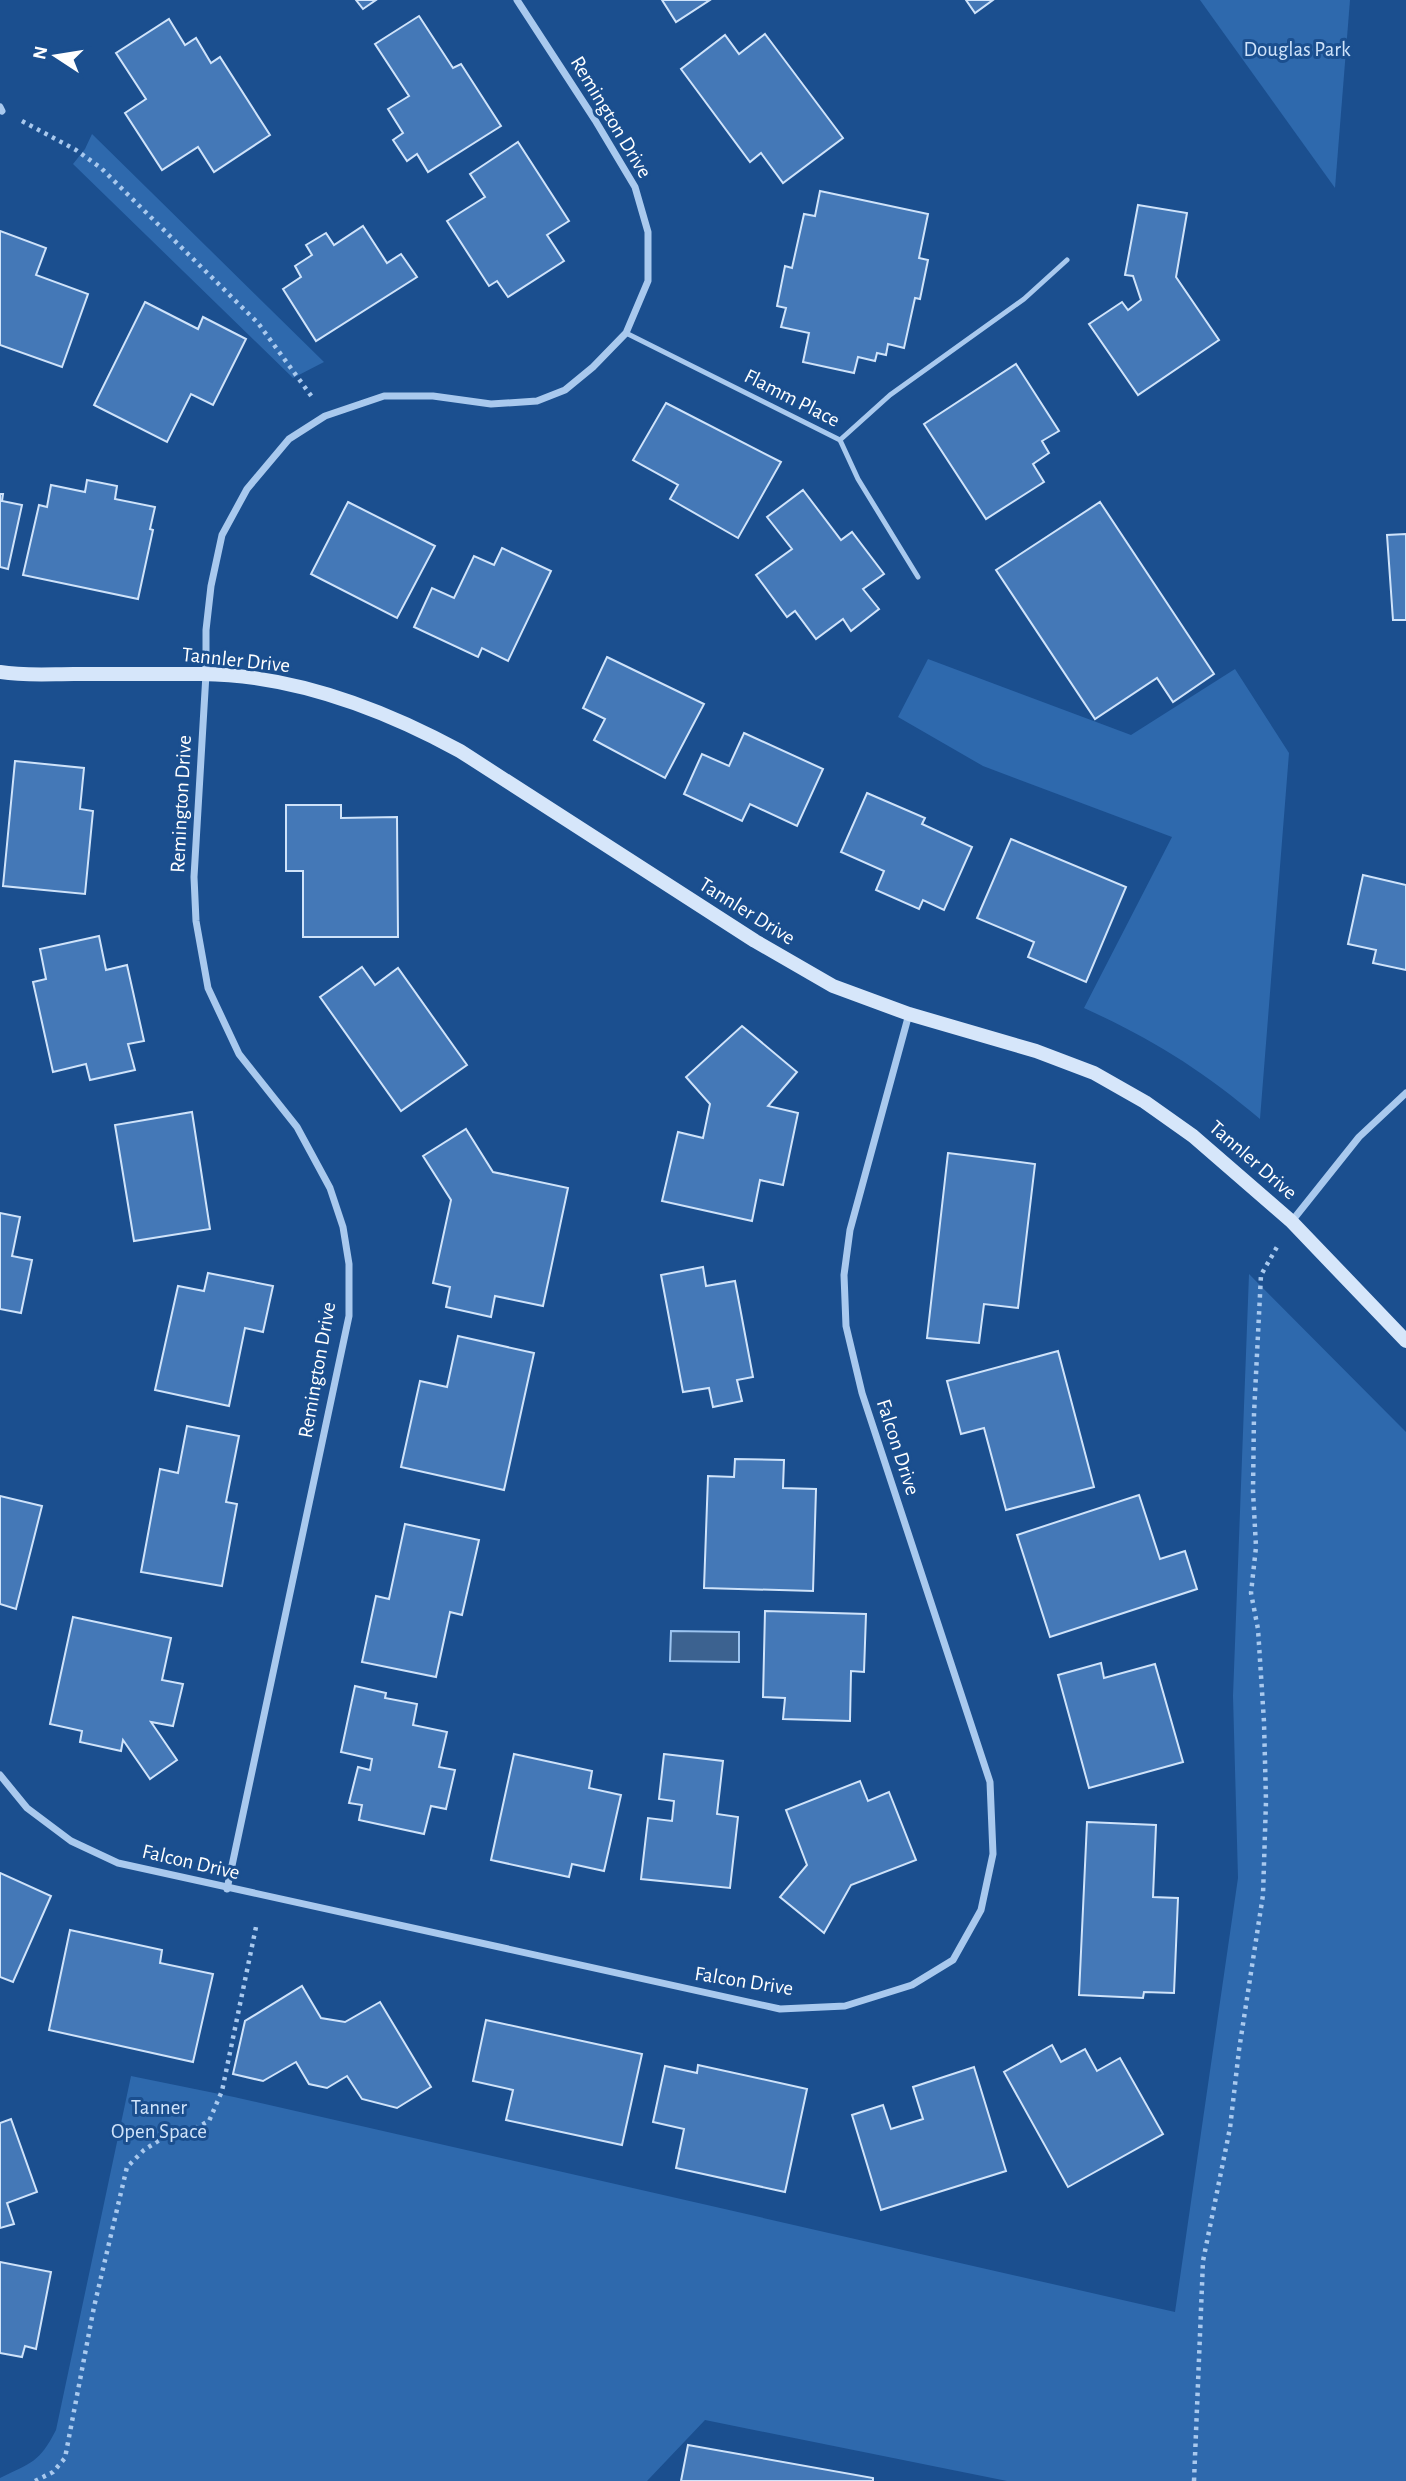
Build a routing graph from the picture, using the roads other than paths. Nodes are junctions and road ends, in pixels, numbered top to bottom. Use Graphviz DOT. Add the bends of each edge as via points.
graph roads {
  1 [pos="517,0"];
  2 [pos="1067,260"];
  3 [pos="626,333"];
  4 [pos="840,440"];
  5 [pos="918,577"];
  6 [pos="0,672"];
  7 [pos="206,674"];
  8 [pos="909,1014"];
  9 [pos="1406,1093"];
  10 [pos="1291,1221"];
  11 [pos="1406,1341"];
  12 [pos="0,1775"];
  13 [pos="227,1889"];
  1 -- 3 [label="street, Remington Drive" via="635,187 648,232 648,281"];
  2 -- 4 [label="lane" via="1024,299 890,395"];
  3 -- 4 [label="lane, Flamm Place"];
  3 -- 7 [label="street, Remington Drive" via="565,390 537,401 491,404 433,396 384,396 325,416 289,439 247,489 222,535 211,586"];
  4 -- 5 [label="lane, Flamm Place"];
  6 -- 7 [label="street, Tannler Drive"];
  7 -- 8 [label="street, Tannler Drive" via="316,691 376,709 418,728 798,967 861,998"];
  7 -- 13 [label="street, Remington Drive" via="194,877 208,988 239,1054 297,1126 330,1188 349,1264 349,1315"];
  8 -- 10 [label="street, Tannler Drive" via="1036,1051 1120,1086 1194,1136"];
  8 -- 13 [label="street, Falcon Drive" via="850,1230 845,1319 862,1393 990,1782 992,1860 981,1910 953,1960 912,1985 845,2006 780,2009"];
  9 -- 10 [label="street" via="1359,1138"];
  10 -- 11 [label="street, Tannler Drive"];
  12 -- 13 [label="street, Falcon Drive" via="27,1808 71,1841 118,1863"];
}
